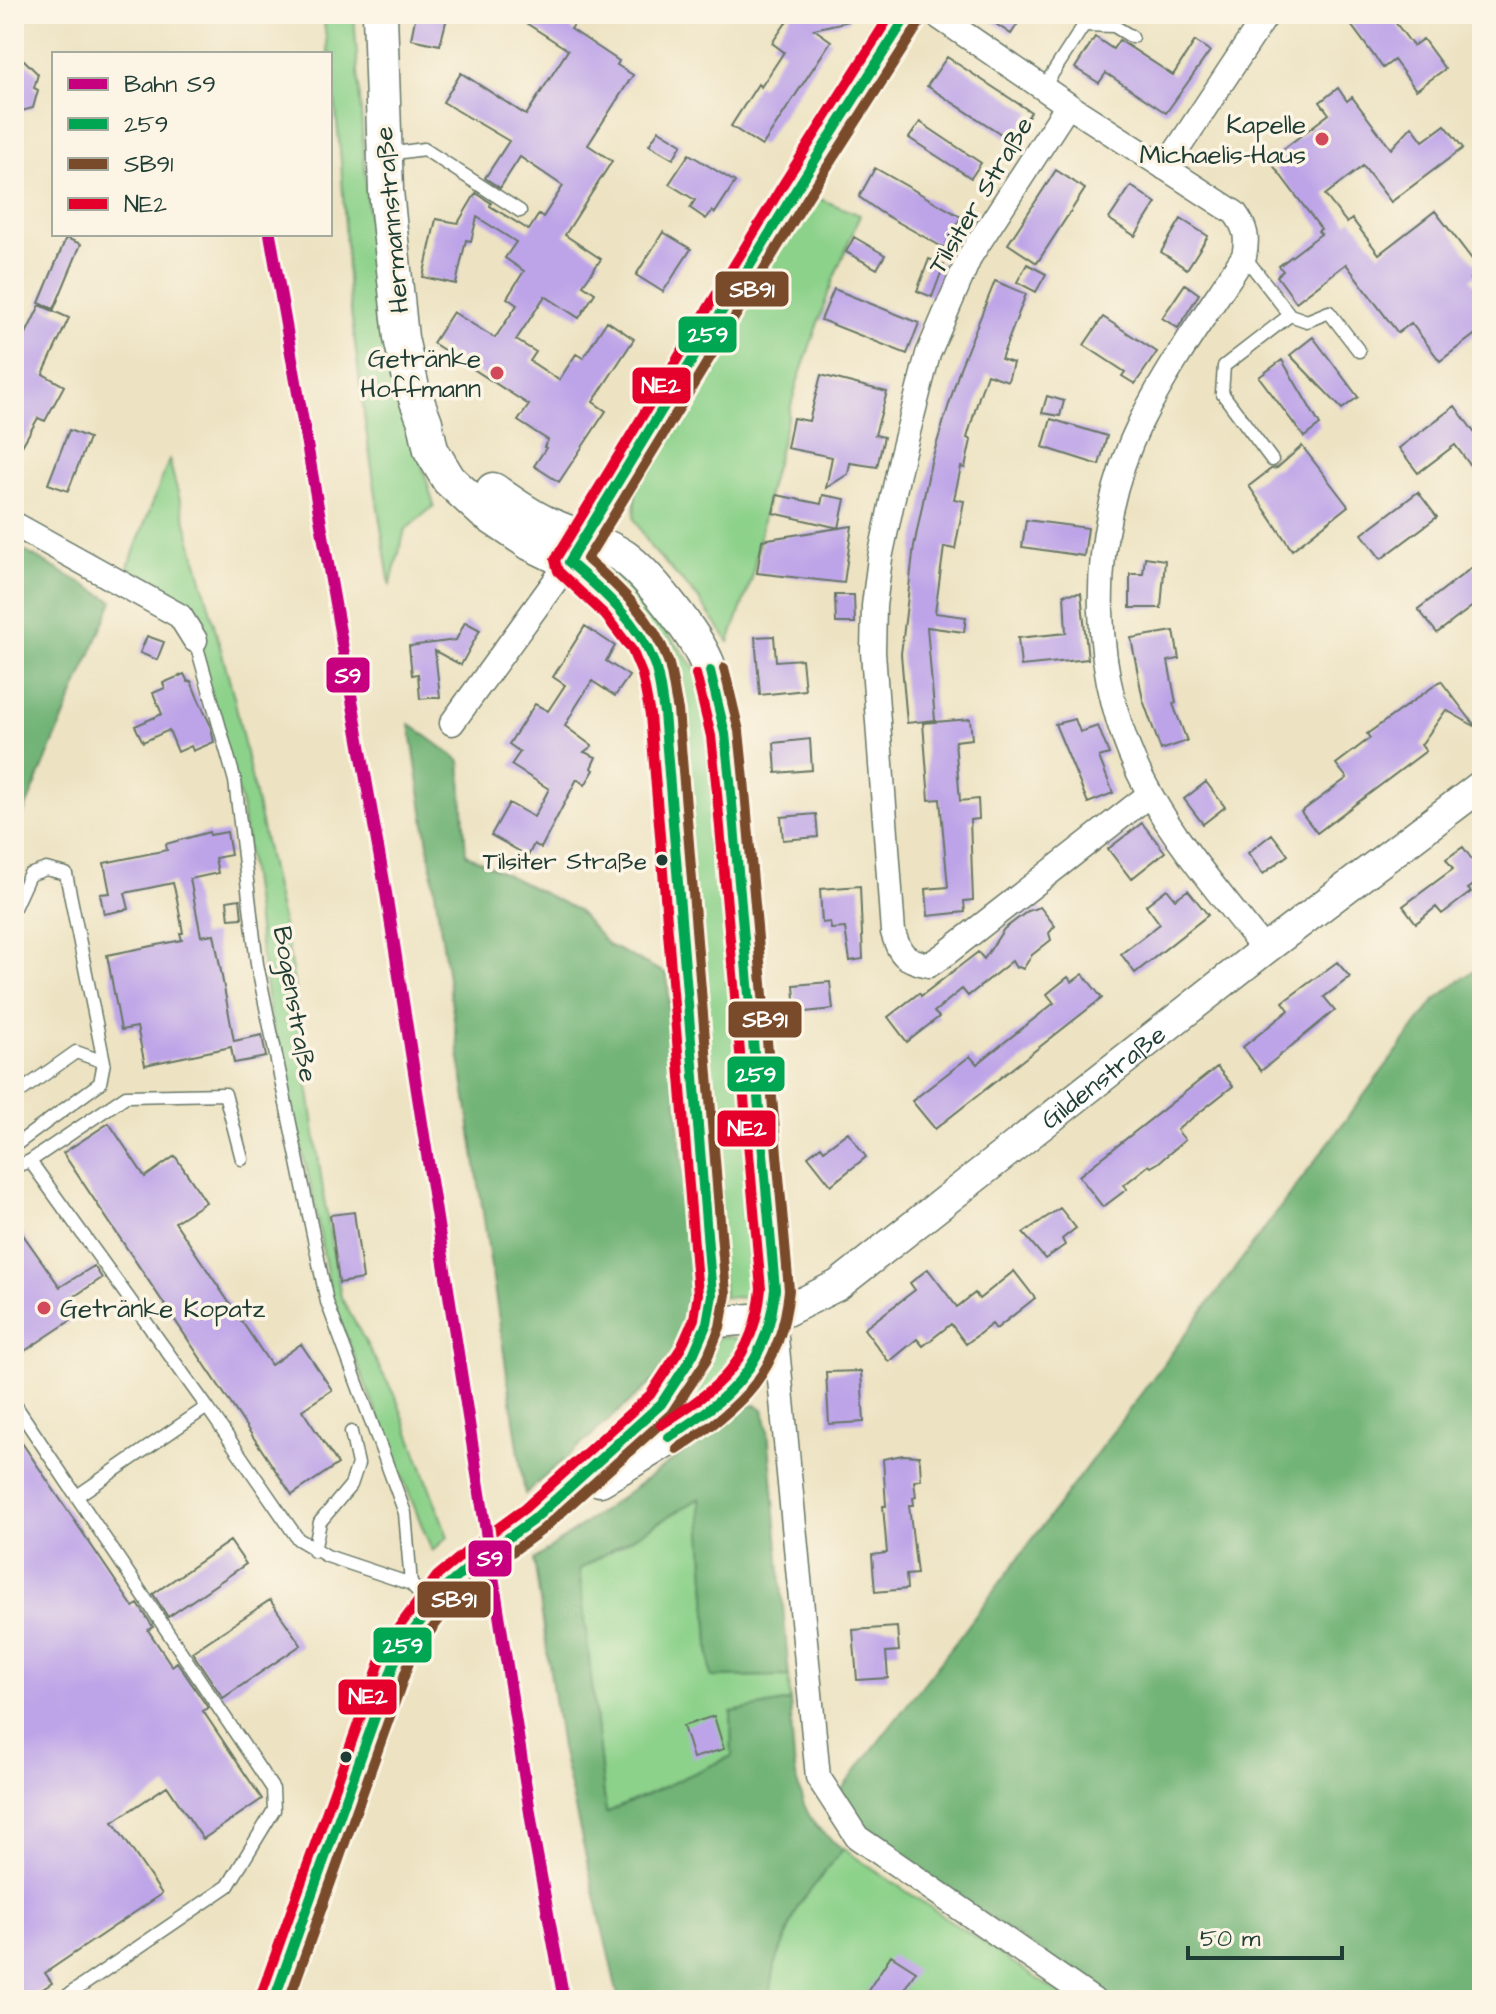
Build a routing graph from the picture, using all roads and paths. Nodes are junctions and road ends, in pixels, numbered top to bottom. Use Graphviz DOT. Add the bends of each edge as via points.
graph roads {
  1 [pos="380,14"];
  2 [pos="908,14"];
  3 [pos="935,14"];
  4 [pos="1267,14"];
  5 [pos="1132,37"];
  6 [pos="1043,88"];
  7 [pos="1068,105"];
  8 [pos="385,155"];
  9 [pos="1165,168"];
  10 [pos="520,211"];
  11 [pos="1244,256"];
  12 [pos="1290,315"];
  13 [pos="1359,351"];
  14 [pos="1272,460"];
  15 [pos="14,524"];
  16 [pos="576,550"];
  17 [pos="195,640"];
  18 [pos="452,723"];
  19 [pos="1482,785"];
  20 [pos="1150,794"];
  21 [pos="14,908"];
  22 [pos="1264,950"];
  23 [pos="104,1062"];
  24 [pos="14,1096"];
  25 [pos="14,1146"];
  26 [pos="242,1159"];
  27 [pos="30,1161"];
  28 [pos="14,1167"];
  29 [pos="774,1317"];
  30 [pos="707,1323"];
  31 [pos="14,1403"];
  32 [pos="207,1407"];
  33 [pos="351,1432"];
  34 [pos="77,1496"];
  35 [pos="533,1520"];
  36 [pos="314,1551"];
  37 [pos="421,1595"];
  38 [pos="61,2000"];
  39 [pos="274,2000"];
  40 [pos="1093,2000"];
  1 -- 8 [label="main road, Hermannstraße"];
  2 -- 16 [label="street"];
  3 -- 6 [label="street"];
  4 -- 9 [label="street"];
  5 -- 6 [label="lane" via="1114,26 1084,25"];
  6 -- 7 [label="street"];
  7 -- 9 [label="street"];
  7 -- 20 [label="street, Tilsiter Straße" via="970,256 942,317 914,407 880,558 873,652 893,932 899,952 929,965"];
  8 -- 10 [label="lane" via="424,149"];
  8 -- 16 [label="main road, Hermannstraße" via="401,338 425,422 485,485"];
  9 -- 11 [label="street" via="1235,213 1244,225"];
  11 -- 12 [label="lane"];
  11 -- 20 [label="street" via="1141,422 1114,497 1105,543 1101,608 1108,674 1125,738"];
  12 -- 13 [label="lane" via="1307,321 1329,312"];
  12 -- 14 [label="lane" via="1224,366 1222,393"];
  15 -- 17 [label="street, Bogenstraße" via="180,616"];
  16 -- 18 [label="street"];
  16 -- 29 [label="main road" via="625,558 666,601 706,661 718,695 730,781"];
  16 -- 30 [label="main road" via="652,660 664,713 712,1295"];
  17 -- 37 [label="lane, Bogenstraße" via="235,781 257,964 327,1302 405,1513"];
  19 -- 22 [label="street, Gildenstraße"];
  20 -- 22 [label="street"];
  21 -- 23 [label="lane" via="29,875 46,869 66,874"];
  22 -- 29 [label="street, Gildenstraße" via="838,1285"];
  23 -- 24 [label="lane" via="76,1052"];
  23 -- 25 [label="lane" via="100,1083"];
  26 -- 27 [label="lane" via="225,1094 126,1096"];
  27 -- 28 [label="lane"];
  27 -- 32 [label="lane"];
  29 -- 30 [label="street, Gildenstraße"];
  29 -- 35 [label="main road" via="761,1354 737,1387 678,1432"];
  29 -- 40 [label="street" via="818,1777 857,1837"];
  30 -- 35 [label="main road" via="661,1404"];
  31 -- 34 [label="lane"];
  32 -- 34 [label="lane"];
  32 -- 36 [label="lane" via="298,1539"];
  33 -- 36 [label="lane" via="358,1464 351,1485 320,1522"];
  34 -- 38 [label="lane" via="273,1789 274,1810 228,1886"];
  35 -- 37 [label="main road" via="446,1587"];
  36 -- 37 [label="lane"];
  37 -- 39 [label="main road"];
}
